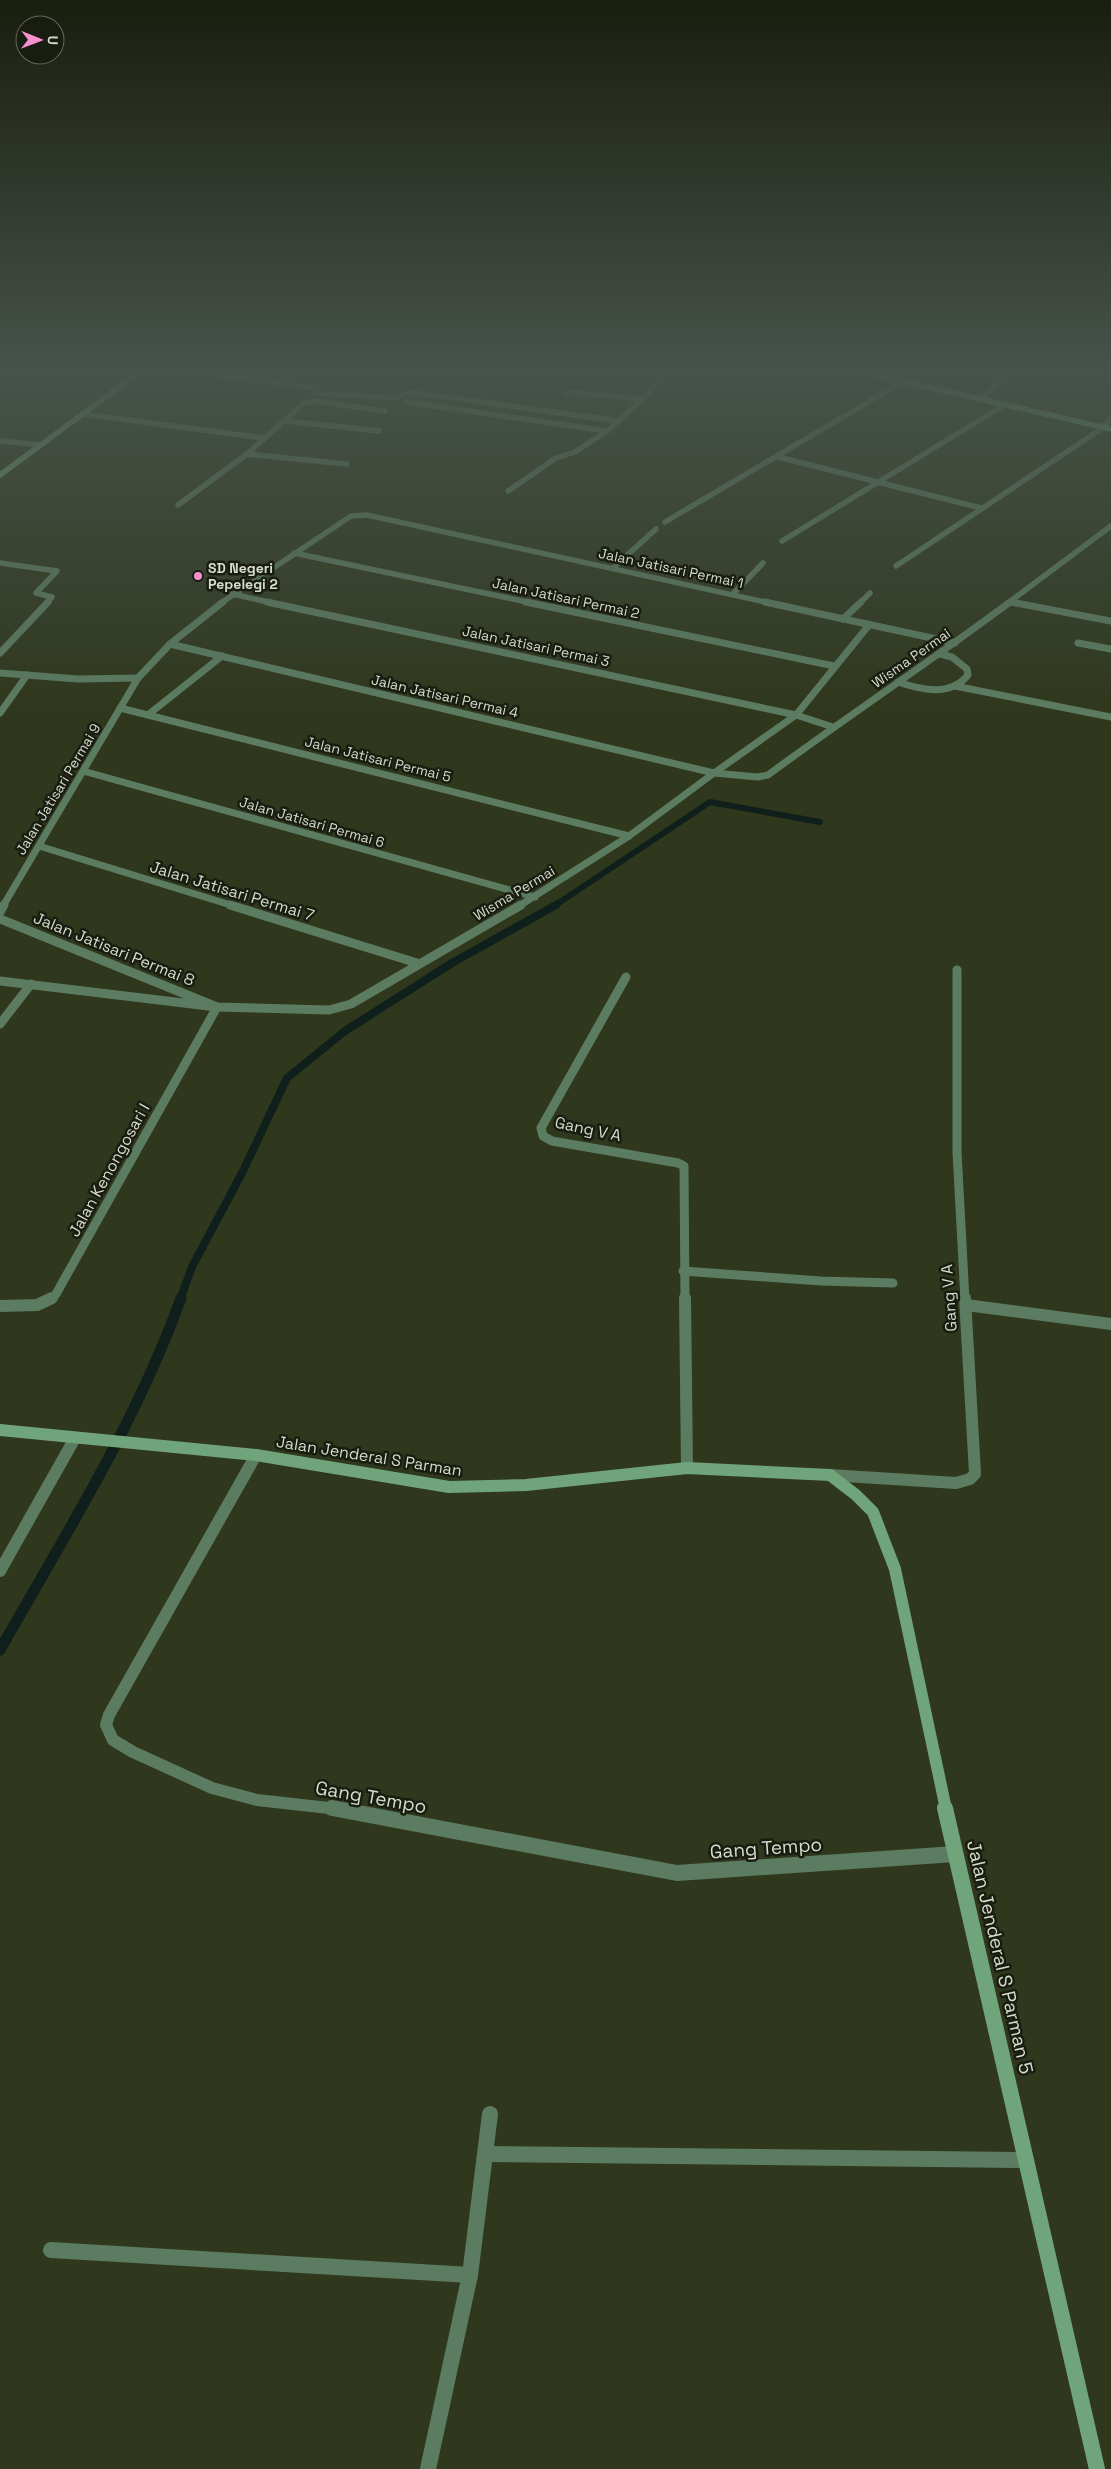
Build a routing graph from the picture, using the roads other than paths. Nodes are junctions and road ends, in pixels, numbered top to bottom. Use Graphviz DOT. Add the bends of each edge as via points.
graph roads {
  1 [pos="208,483"];
  2 [pos="519,483"];
  3 [pos="732,483"];
  4 [pos="873,483"];
  5 [pos="886,483"];
  6 [pos="1019,483"];
  7 [pos="508,491"];
  8 [pos="178,505"];
  9 [pos="982,508"];
  10 [pos="351,516"];
  11 [pos="665,522"];
  12 [pos="1111,526"];
  13 [pos="656,529"];
  14 [pos="782,541"];
  15 [pos="294,553"];
  16 [pos="0,563"];
  17 [pos="763,563"];
  18 [pos="896,566"];
  19 [pos="613,568"];
  20 [pos="870,593"];
  21 [pos="232,594"];
  22 [pos="733,594"];
  23 [pos="1011,602"];
  24 [pos="843,619"];
  25 [pos="1111,621"];
  26 [pos="869,625"];
  27 [pos="955,643"];
  28 [pos="1078,643"];
  29 [pos="170,644"];
  30 [pos="1111,650"];
  31 [pos="0,653"];
  32 [pos="940,654"];
  33 [pos="222,656"];
  34 [pos="834,666"];
  35 [pos="0,673"];
  36 [pos="28,675"];
  37 [pos="138,678"];
  38 [pos="964,681"];
  39 [pos="898,682"];
  40 [pos="955,686"];
  41 [pos="120,708"];
  42 [pos="1111,710"];
  43 [pos="0,713"];
  44 [pos="150,714"];
  45 [pos="796,715"];
  46 [pos="1111,717"];
  47 [pos="833,726"];
  48 [pos="83,771"];
  49 [pos="714,773"];
  50 [pos="628,836"];
  51 [pos="39,846"];
  52 [pos="535,897"];
  53 [pos="0,912"];
  54 [pos="0,919"];
  55 [pos="417,964"];
  56 [pos="957,970"];
  57 [pos="626,977"];
  58 [pos="0,981"];
  59 [pos="31,984"];
  60 [pos="217,1007"];
  61 [pos="314,1010"];
  62 [pos="0,1024"];
  63 [pos="683,1271"];
  64 [pos="893,1283"];
  65 [pos="966,1305"];
  66 [pos="0,1306"];
  67 [pos="1111,1324"];
  68 [pos="0,1430"];
  69 [pos="79,1438"];
  70 [pos="256,1455"];
  71 [pos="687,1468"];
  72 [pos="830,1475"];
  73 [pos="0,1571"];
  74 [pos="955,1854"];
  75 [pos="490,2114"];
  76 [pos="486,2154"];
  77 [pos="1025,2160"];
  78 [pos="51,2250"];
  79 [pos="470,2275"];
  80 [pos="428,2469"];
  81 [pos="1097,2469"];
  1 -- 8 [label="street"];
  2 -- 7 [label="street"];
  3 -- 11 [label="street"];
  4 -- 14 [label="street"];
  5 -- 9 [label="street"];
  6 -- 9 [label="street"];
  9 -- 18 [label="street"];
  10 -- 15 [label="street, Jalan Jatisari Permai 9"];
  10 -- 19 [label="street, Jalan Jatisari Permai 1" via="367,516"];
  12 -- 23 [label="street, Wisma Permai"];
  13 -- 19 [label="street"];
  15 -- 21 [label="street, Jalan Jatisari Permai 9"];
  15 -- 34 [label="street, Jalan Jatisari Permai 2"];
  16 -- 31 [label="street" via="56,571 36,593 52,597"];
  17 -- 22 [label="street"];
  19 -- 22 [label="street, Jalan Jatisari Permai 1"];
  20 -- 24 [label="street"];
  21 -- 29 [label="street, Jalan Jatisari Permai 9"];
  21 -- 45 [label="street, Jalan Jatisari Permai 3"];
  22 -- 24 [label="street, Jalan Jatisari Permai 1"];
  23 -- 25 [label="street"];
  23 -- 27 [label="street, Wisma Permai"];
  24 -- 26 [label="street, Jalan Jatisari Permai 1"];
  26 -- 27 [label="street, Jalan Jatisari Permai 1"];
  26 -- 34 [label="street, Wisma Permai"];
  27 -- 32 [label="street, Wisma Permai"];
  28 -- 30 [label="street"];
  29 -- 33 [label="street, Jalan Jatisari Permai 4"];
  29 -- 37 [label="street, Jalan Jatisari Permai 9"];
  32 -- 38 [label="street" via="967,669"];
  32 -- 39 [label="street, Wisma Permai"];
  33 -- 44 [label="street"];
  33 -- 49 [label="street, Jalan Jatisari Permai 4"];
  34 -- 45 [label="street, Wisma Permai"];
  35 -- 36 [label="street"];
  36 -- 37 [label="street" via="78,679"];
  36 -- 43 [label="street"];
  37 -- 41 [label="street, Jalan Jatisari Permai 9"];
  38 -- 40 [label="street"];
  38 -- 42 [label="street"];
  39 -- 40 [label="street" via="927,690"];
  39 -- 47 [label="street, Wisma Permai"];
  40 -- 46 [label="street"];
  41 -- 44 [label="street, Jalan Jatisari Permai 5"];
  41 -- 48 [label="street, Jalan Jatisari Permai 9"];
  44 -- 50 [label="street, Jalan Jatisari Permai 5"];
  45 -- 47 [label="street, Jalan Jatisari Permai 3"];
  45 -- 49 [label="street, Wisma Permai"];
  47 -- 49 [label="street, Wisma Permai" via="768,775"];
  48 -- 51 [label="street, Jalan Jatisari Permai 9"];
  48 -- 52 [label="street, Jalan Jatisari Permai 6"];
  49 -- 50 [label="street, Wisma Permai"];
  50 -- 52 [label="street, Wisma Permai"];
  51 -- 53 [label="street, Jalan Jatisari Permai 9"];
  51 -- 55 [label="street, Jalan Jatisari Permai 7"];
  52 -- 55 [label="street, Wisma Permai"];
  54 -- 60 [label="street, Jalan Jatisari Permai 8"];
  55 -- 61 [label="street, Wisma Permai" via="350,1004"];
  56 -- 65 [label="street, Gang V A" via="957,1152"];
  57 -- 63 [label="street, Gang V A" via="541,1128 543,1136 552,1141 684,1166"];
  58 -- 59 [label="street, Jalan Jatisari Permai 8"];
  59 -- 60 [label="street, Jalan Jatisari Permai 8"];
  59 -- 62 [label="street"];
  60 -- 61 [label="street, Jalan Jatisari Permai 8"];
  60 -- 66 [label="street, Jalan Kenongosari I" via="56,1294 46,1304 37,1306"];
  63 -- 64 [label="street"];
  63 -- 71 [label="street, Gang V A"];
  65 -- 67 [label="street"];
  65 -- 72 [label="street, Gang V A" via="975,1474 956,1483"];
  68 -- 69 [label="street, Jalan Jenderal S Parman"];
  69 -- 70 [label="street, Jalan Jenderal S Parman"];
  69 -- 73 [label="street"];
  70 -- 71 [label="street, Jalan Jenderal S Parman" via="449,1487 526,1485"];
  70 -- 74 [label="street, Gang Tempo" via="109,1715 106,1725 113,1740 133,1752 212,1788 257,1800 326,1807 677,1873"];
  71 -- 72 [label="street, Jalan Jenderal S Parman"];
  72 -- 74 [label="street, Jalan Jenderal S Parman 5" via="856,1494 873,1512 896,1569"];
  74 -- 77 [label="street, Jalan Jenderal S Parman 5"];
  75 -- 76 [label="street"];
  76 -- 77 [label="street"];
  76 -- 79 [label="street"];
  77 -- 81 [label="street, Jalan Jenderal S Parman 5"];
  78 -- 79 [label="street"];
  79 -- 80 [label="street"];
}
